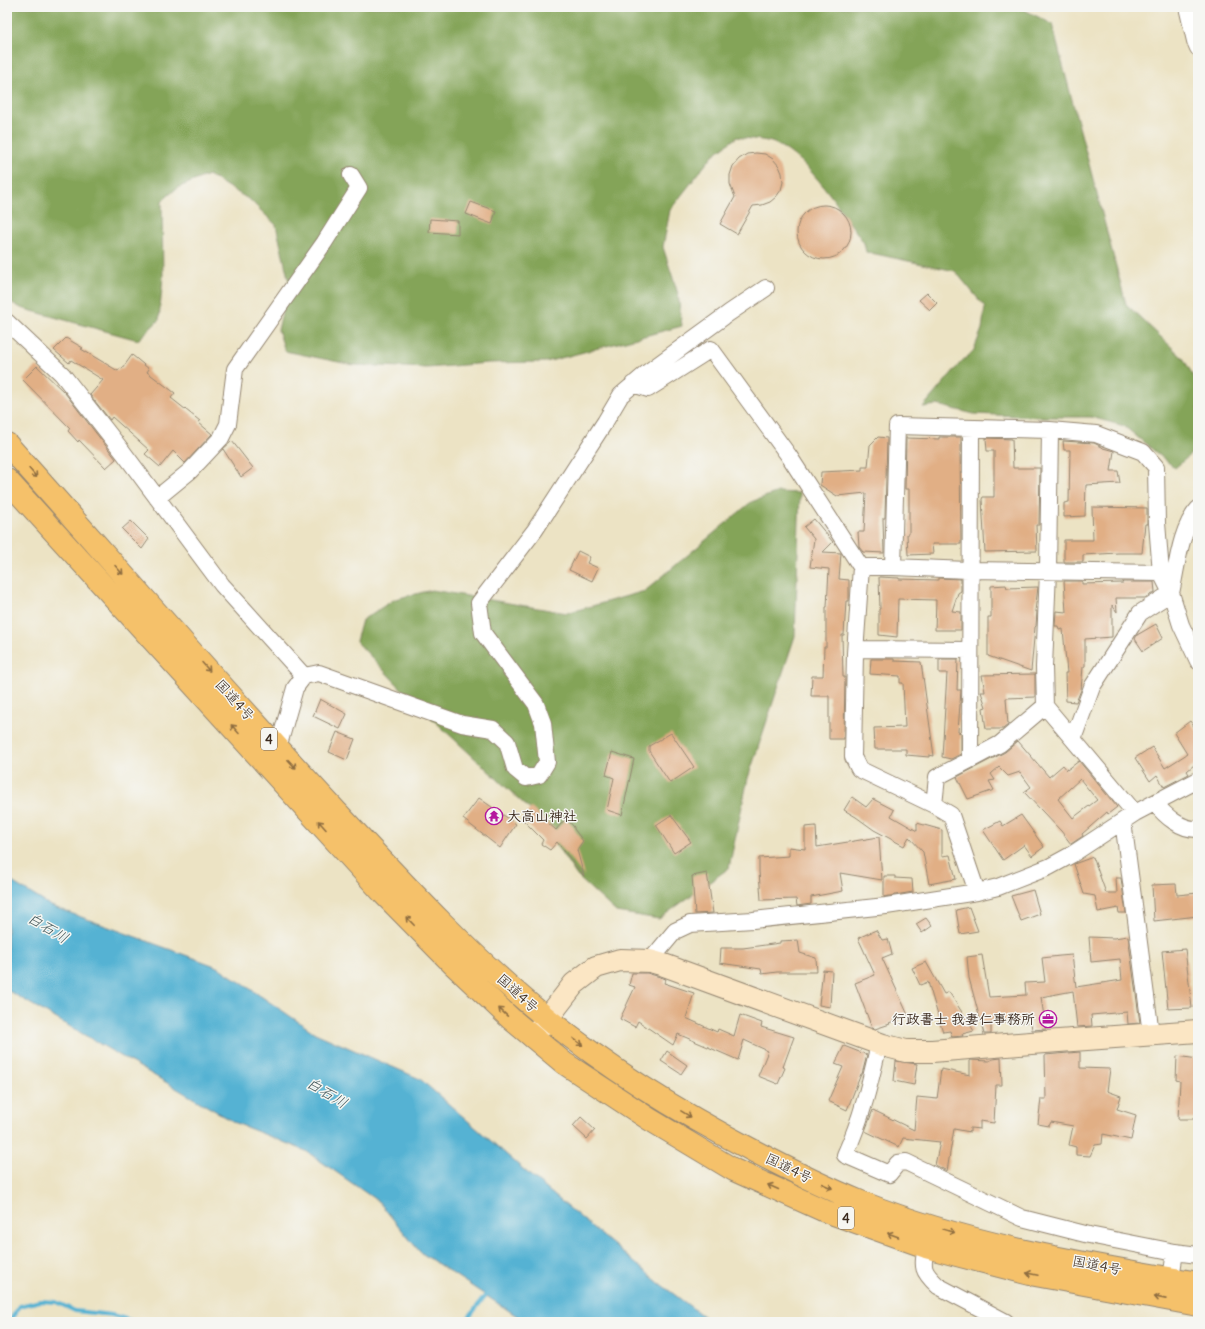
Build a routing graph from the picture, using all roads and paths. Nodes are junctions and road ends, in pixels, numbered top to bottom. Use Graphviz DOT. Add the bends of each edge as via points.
graph roads {
  1 [pos="1187,7"];
  2 [pos="1198,48"];
  3 [pos="351,175"];
  4 [pos="766,288"];
  5 [pos="7,322"];
  6 [pos="633,384"];
  7 [pos="971,428"];
  8 [pos="1050,430"];
  9 [pos="7,444"];
  10 [pos="7,480"];
  11 [pos="158,498"];
  12 [pos="1198,509"];
  13 [pos="893,566"];
  14 [pos="861,567"];
  15 [pos="970,570"];
  16 [pos="1048,571"];
  17 [pos="1161,573"];
  18 [pos="1171,593"];
  19 [pos="856,649"];
  20 [pos="970,650"];
  21 [pos="1198,661"];
  22 [pos="304,676"];
  23 [pos="1045,706"];
  24 [pos="1073,739"];
  25 [pos="278,748"];
  26 [pos="970,760"];
  27 [pos="1198,780"];
  28 [pos="1155,803"];
  29 [pos="934,805"];
  30 [pos="1129,817"];
  31 [pos="1198,829"];
  32 [pos="977,892"];
  33 [pos="650,961"];
  34 [pos="547,1019"];
  35 [pos="1198,1031"];
  36 [pos="1151,1034"];
  37 [pos="533,1037"];
  38 [pos="878,1044"];
  39 [pos="926,1247"];
  40 [pos="1175,1252"];
  41 [pos="1198,1255"];
  42 [pos="1171,1278"];
  43 [pos="1198,1283"];
  44 [pos="1198,1305"];
  45 [pos="1006,1322"];
  1 -- 2 [label="street"];
  3 -- 11 [label="street" via="359,188 324,243 235,369 228,424 221,438 190,471"];
  4 -- 6 [label="street"];
  5 -- 11 [label="street" via="62,374"];
  6 -- 14 [label="street" via="648,389 711,349 789,456"];
  6 -- 22 [label="street" via="621,395 535,530 479,603 483,633 536,704 543,723 547,762 539,775 526,778 515,769 507,742 493,729 462,724 319,673"];
  7 -- 8 [label="street"];
  7 -- 13 [label="street" via="897,426"];
  7 -- 15 [label="street"];
  8 -- 16 [label="street"];
  8 -- 17 [label="street" via="1096,434 1143,452 1156,467"];
  9 -- 25 [label="highway, 国道4号 / 4, one-way"];
  37 -- 10 [label="highway, 国道4号 / 4, one-way" via="453,964 383,893"];
  11 -- 22 [label="street" via="222,585"];
  12 -- 18 [label="street" via="1185,528"];
  13 -- 14 [label="street"];
  13 -- 15 [label="street"];
  14 -- 19 [label="street"];
  15 -- 16 [label="street"];
  15 -- 20 [label="street"];
  16 -- 17 [label="street"];
  16 -- 23 [label="street"];
  17 -- 18 [label="street"];
  18 -- 21 [label="street" via="1181,625"];
  18 -- 24 [label="street" via="1140,613 1092,687"];
  19 -- 20 [label="street"];
  19 -- 29 [label="street" via="853,757 859,769"];
  20 -- 26 [label="street"];
  22 -- 25 [label="street" via="295,688"];
  23 -- 24 [label="street"];
  23 -- 26 [label="street" via="1000,744"];
  24 -- 30 [label="street"];
  25 -- 34 [label="highway, 国道4号 / 4, one-way" via="424,905 476,956"];
  26 -- 29 [label="street" via="937,777"];
  27 -- 28 [label="street"];
  28 -- 30 [label="street"];
  28 -- 31 [label="street" via="1164,815 1190,829"];
  29 -- 32 [label="street" via="951,815"];
  30 -- 32 [label="street" via="1049,867 998,887"];
  30 -- 36 [label="street"];
  32 -- 33 [label="street" via="886,906 690,924 675,931"];
  33 -- 34 [label="street" via="620,960 596,967 574,984"];
  33 -- 38 [label="street"];
  34 -- 37 [label="street"];
  34 -- 42 [label="highway, 国道4号 / 4, one-way" via="607,1063 709,1127 808,1178 862,1202 914,1221 976,1239 1082,1263"];
  35 -- 36 [label="street"];
  36 -- 38 [label="street" via="932,1051 906,1051"];
  39 -- 37 [label="highway, 国道4号 / 4, one-way" via="825,1211 734,1170 649,1119 564,1062"];
  38 -- 40 [label="street" via="868,1090 856,1130 845,1155 889,1174 898,1163 906,1162 1022,1218 1089,1235"];
  44 -- 39 [label="highway, 国道4号 / 4, one-way" via="1030,1274"];
  39 -- 45 [label="street" via="924,1269 938,1286"];
  40 -- 41 [label="street"];
  40 -- 42 [label="street"];
  42 -- 43 [label="highway, 国道4号 / 4"];
}
